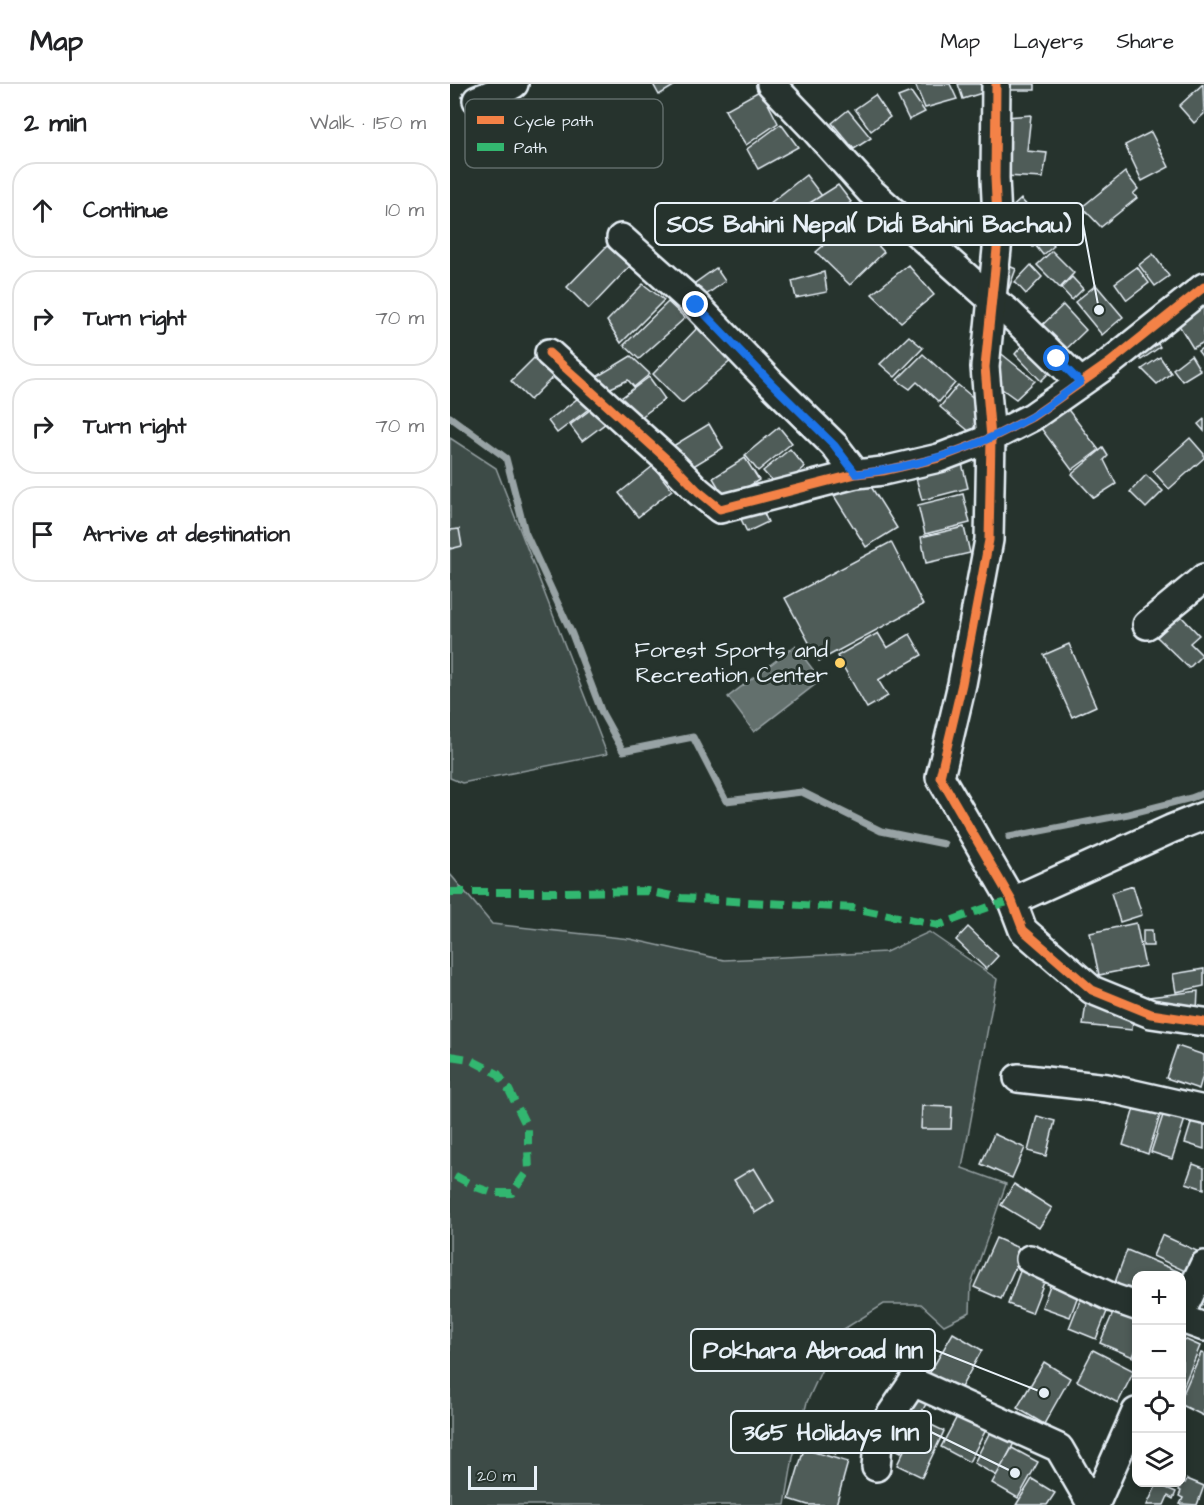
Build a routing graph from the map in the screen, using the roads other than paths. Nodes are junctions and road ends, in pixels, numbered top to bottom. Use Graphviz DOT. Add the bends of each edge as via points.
graph roads {
  1 [pos="514,84"];
  2 [pos="771,84"];
  3 [pos="996,84"];
  4 [pos="480,99"];
  5 [pos="621,238"];
  6 [pos="1204,287"];
  7 [pos="991,299"];
  8 [pos="549,353"];
  9 [pos="1080,382"];
  10 [pos="991,438"];
  11 [pos="856,474"];
  12 [pos="1204,578"];
  13 [pos="1148,625"];
  14 [pos="1204,816"];
  15 [pos="1012,901"];
  16 [pos="1204,1022"];
  17 [pos="1018,1078"];
  18 [pos="1204,1110"];
  19 [pos="1030,1259"];
  20 [pos="1204,1265"];
  21 [pos="1186,1303"];
  22 [pos="1132,1304"];
  23 [pos="1186,1320"];
  24 [pos="1204,1327"];
  25 [pos="1132,1423"];
  26 [pos="876,1467"];
  27 [pos="1094,1505"];
  1 -- 4 [label="street"];
  2 -- 7 [label="street" via="870,191"];
  3 -- 7 [label="street" via="998,239"];
  5 -- 11 [label="street" via="696,305 834,445"];
  6 -- 9 [label="street"];
  7 -- 9 [label="street"];
  7 -- 10 [label="street" via="985,367"];
  8 -- 11 [label="street" via="720,509"];
  9 -- 10 [label="street" via="1032,417"];
  10 -- 11 [label="street" via="939,458"];
  10 -- 15 [label="street" via="989,540 940,777"];
  12 -- 13 [label="street"];
  14 -- 15 [label="street"];
  15 -- 16 [label="street" via="1023,930 1092,990 1151,1014"];
  17 -- 18 [label="street" via="1107,1088"];
  19 -- 22 [label="street"];
  20 -- 21 [label="street"];
  23 -- 24 [label="street"];
  25 -- 27 [label="street"];
  26 -- 27 [label="street" via="879,1432 913,1382 1059,1448"];
}
